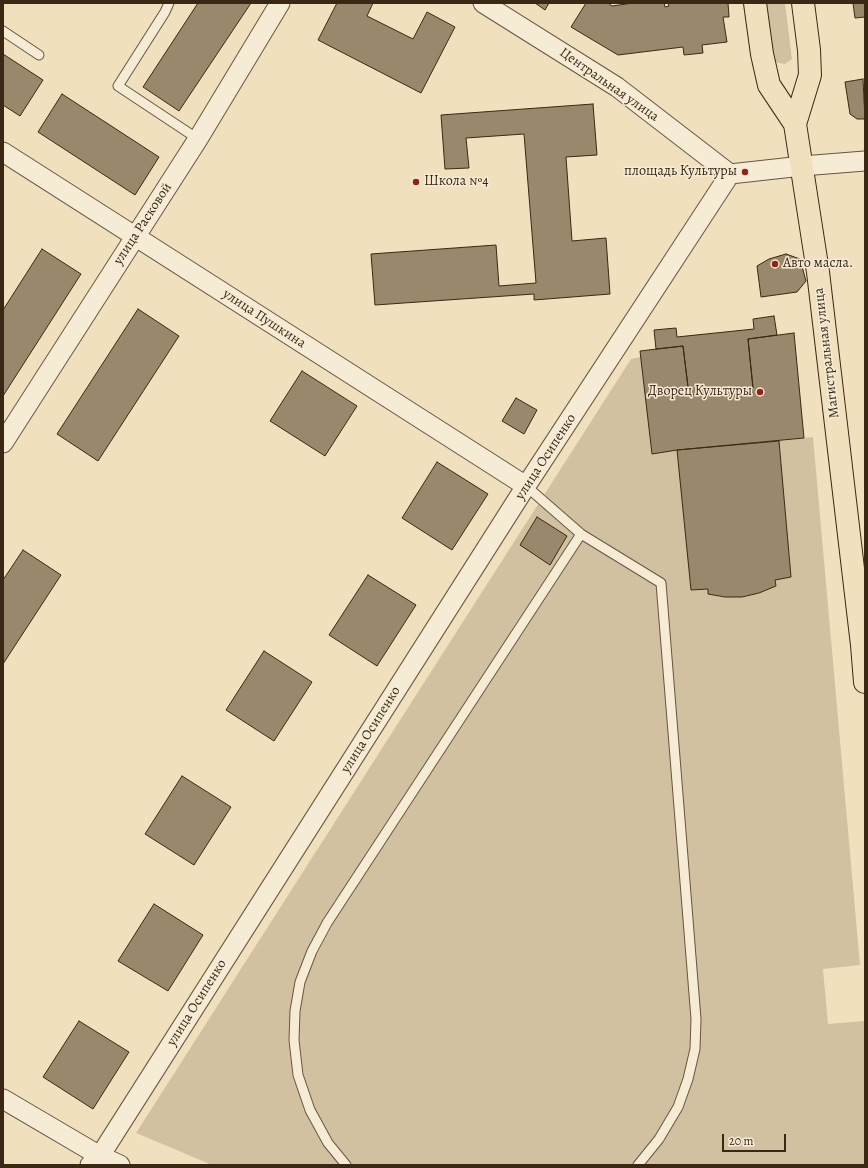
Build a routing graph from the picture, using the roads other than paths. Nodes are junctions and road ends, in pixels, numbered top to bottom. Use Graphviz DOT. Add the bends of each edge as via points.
graph roads {
  1 [pos="169,3"];
  2 [pos="280,3"];
  3 [pos="484,3"];
  4 [pos="755,3"];
  5 [pos="803,3"];
  6 [pos="3,31"];
  7 [pos="39,55"];
  8 [pos="795,124"];
  9 [pos="198,139"];
  10 [pos="3,152"];
  11 [pos="865,161"];
  12 [pos="802,166"];
  13 [pos="730,174"];
  14 [pos="135,237"];
  15 [pos="3,443"];
  16 [pos="526,486"];
  17 [pos="581,534"];
  18 [pos="865,682"];
  19 [pos="3,1099"];
  20 [pos="98,1162"];
  21 [pos="120,1165"];
  22 [pos="346,1165"];
  23 [pos="638,1165"];
  1 -- 9 [label="lane" via="118,86"];
  2 -- 9 [label="street, улица Расковой"];
  3 -- 13 [label="street, Центральная улица" via="617,87"];
  4 -- 8 [label="main road" via="769,85"];
  5 -- 8 [label="main road, Магистральная улица" via="810,75"];
  6 -- 7 [label="lane"];
  8 -- 12 [label="main road, Магистральная улица"];
  9 -- 14 [label="street, улица Расковой"];
  10 -- 14 [label="street, улица Пушкина"];
  11 -- 12 [label="street"];
  12 -- 13 [label="street"];
  12 -- 18 [label="main road, Магистральная улица" via="818,272"];
  13 -- 16 [label="street, улица Осипенко"];
  14 -- 15 [label="street, улица Расковой"];
  14 -- 16 [label="street, улица Пушкина"];
  16 -- 17 [label="lane"];
  16 -- 20 [label="street, улица Осипенко"];
  17 -- 22 [label="lane" via="327,923 300,982 294,1040 298,1075 310,1110 328,1143"];
  17 -- 23 [label="lane" via="661,582 696,1019 695,1049 678,1107 659,1139"];
  19 -- 20 [label="street"];
  20 -- 21 [label="street"];
}
